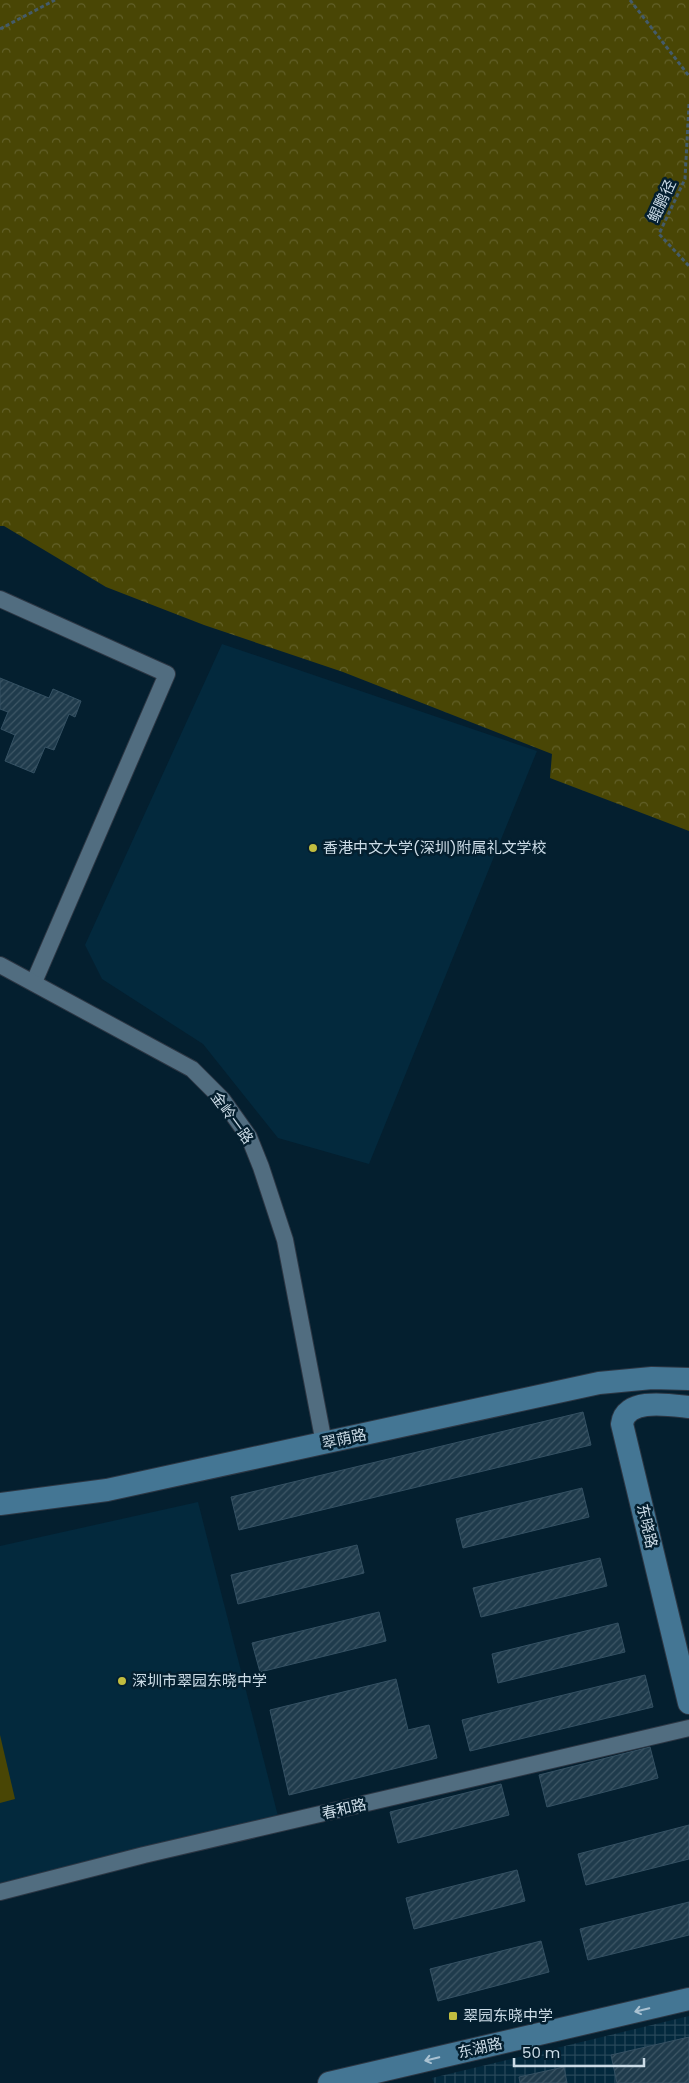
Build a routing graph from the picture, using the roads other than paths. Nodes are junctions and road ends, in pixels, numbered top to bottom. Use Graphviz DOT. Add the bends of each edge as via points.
graph roads {
  1 [pos="0,600"];
  2 [pos="0,964"];
  3 [pos="34,982"];
  4 [pos="689,1379"];
  5 [pos="689,1407"];
  6 [pos="324,1443"];
  7 [pos="0,1504"];
  8 [pos="689,1703"];
  9 [pos="689,1728"];
  10 [pos="0,1892"];
  11 [pos="689,1999"];
  12 [pos="329,2083"];
  1 -- 3 [label="street" via="167,674"];
  2 -- 3 [label="street, 金岭一路"];
  3 -- 6 [label="street, 金岭一路" via="192,1069 222,1099 249,1137 262,1167 284,1240"];
  4 -- 6 [label="street, 翠荫路" via="600,1383"];
  5 -- 8 [label="street, 东晓路" via="636,1407 626,1414 622,1424"];
  6 -- 7 [label="street, 翠荫路" via="107,1490"];
  9 -- 10 [label="street, 春和路" via="144,1855"];
  11 -- 12 [label="street, 东湖路, one-way"];
}
